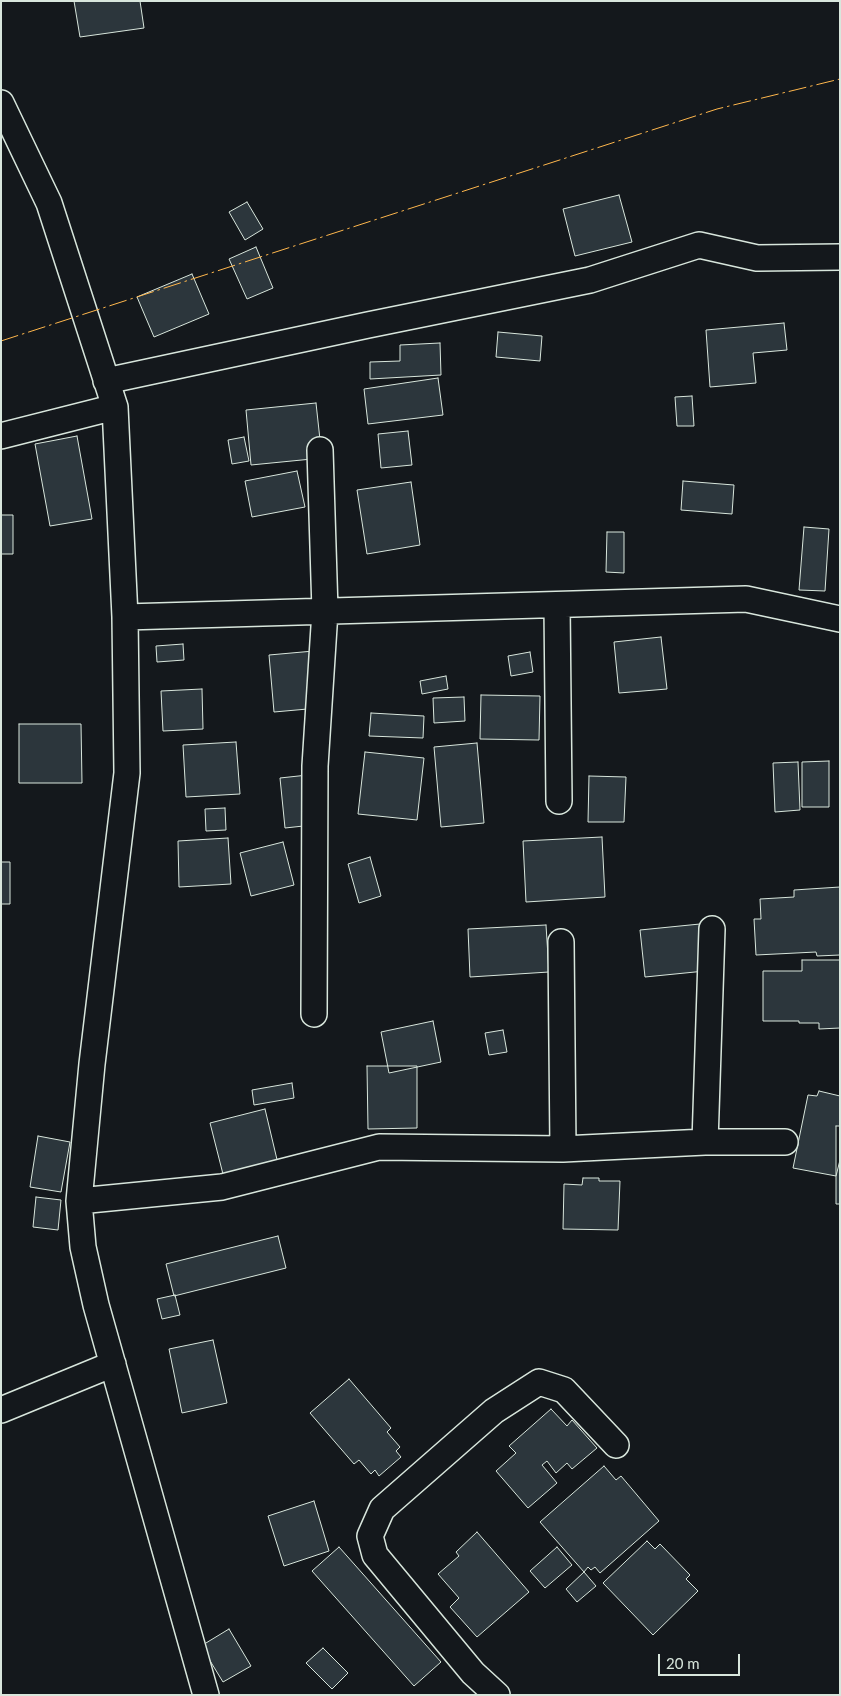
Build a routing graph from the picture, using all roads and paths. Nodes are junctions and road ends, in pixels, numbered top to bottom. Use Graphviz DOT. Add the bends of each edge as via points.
graph roads {
  1 [pos="1,104"];
  2 [pos="840,257"];
  3 [pos="106,381"];
  4 [pos="115,407"];
  5 [pos="1,436"];
  6 [pos="320,450"];
  7 [pos="557,604"];
  8 [pos="325,611"];
  9 [pos="125,617"];
  10 [pos="840,619"];
  11 [pos="559,801"];
  12 [pos="712,929"];
  13 [pos="561,942"];
  14 [pos="314,1014"];
  15 [pos="705,1142"];
  16 [pos="785,1142"];
  17 [pos="563,1149"];
  18 [pos="79,1201"];
  19 [pos="113,1364"];
  20 [pos="1,1410"];
  21 [pos="616,1445"];
  22 [pos="206,1695"];
  23 [pos="496,1695"];
  1 -- 3 [label="street" via="48,203"];
  2 -- 3 [label="street" via="757,258 700,245 590,280"];
  3 -- 4 [label="street"];
  4 -- 5 [label="street"];
  4 -- 9 [label="street"];
  6 -- 8 [label="street"];
  7 -- 8 [label="street"];
  7 -- 10 [label="street" via="746,599"];
  7 -- 11 [label="street"];
  8 -- 9 [label="street"];
  8 -- 14 [label="street" via="315,766"];
  9 -- 18 [label="street" via="127,773"];
  12 -- 15 [label="street"];
  13 -- 17 [label="street"];
  15 -- 16 [label="street"];
  15 -- 17 [label="street"];
  17 -- 18 [label="street" via="379,1147 222,1187"];
  18 -- 19 [label="street" via="83,1247"];
  19 -- 20 [label="street"];
  19 -- 22 [label="street"];
  21 -- 23 [label="street" via="564,1390 539,1382 494,1411 382,1509 370,1536 375,1555 473,1673"];
}
